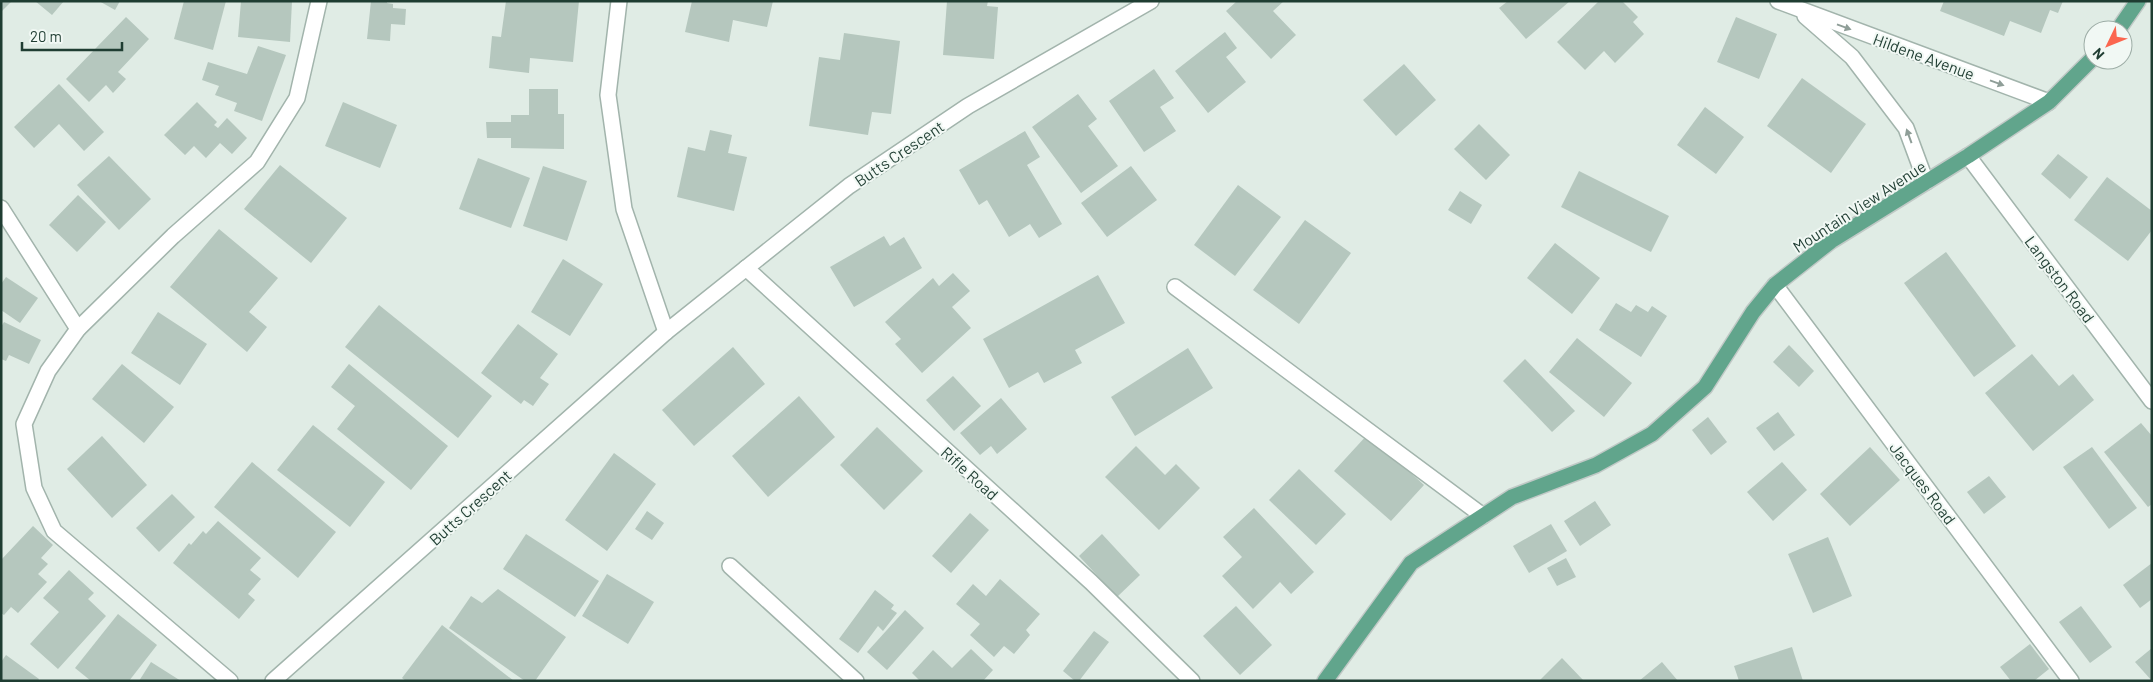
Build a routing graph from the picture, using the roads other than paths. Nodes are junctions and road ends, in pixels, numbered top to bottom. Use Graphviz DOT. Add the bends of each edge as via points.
graph roads {
  1 [pos="319,1"];
  2 [pos="619,1"];
  3 [pos="1151,1"];
  4 [pos="1778,1"];
  5 [pos="2138,1"];
  6 [pos="1799,10"];
  7 [pos="2125,20"];
  8 [pos="2083,68"];
  9 [pos="2049,102"];
  10 [pos="1968,156"];
  11 [pos="1926,182"];
  12 [pos="1,208"];
  13 [pos="746,268"];
  14 [pos="1775,284"];
  15 [pos="1175,288"];
  16 [pos="78,329"];
  17 [pos="666,332"];
  18 [pos="2152,402"];
  19 [pos="1483,516"];
  20 [pos="730,566"];
  21 [pos="230,681"];
  22 [pos="273,681"];
  23 [pos="856,681"];
  24 [pos="1192,681"];
  25 [pos="1325,681"];
  26 [pos="2071,681"];
  1 -- 16 [label="street" via="297,98 257,162 173,236"];
  2 -- 17 [label="street" via="608,95 623,200"];
  3 -- 13 [label="street, Butts Crescent" via="968,106 849,186"];
  4 -- 6 [label="street, Hildene Avenue"];
  5 -- 7 [label="main road"];
  6 -- 9 [label="street, Hildene Avenue, one-way"];
  11 -- 6 [label="street, Hildene Avenue, one-way" via="1906,128 1852,57"];
  8 -- 9 [label="main road, Mountain View Avenue"];
  9 -- 10 [label="main road, Mountain View Avenue"];
  10 -- 11 [label="main road, Mountain View Avenue"];
  10 -- 18 [label="street, Langston Road"];
  11 -- 14 [label="main road, Mountain View Avenue" via="1831,241"];
  12 -- 16 [label="street"];
  13 -- 17 [label="street, Butts Crescent"];
  13 -- 24 [label="street, Rifle Road" via="1091,582"];
  14 -- 19 [label="main road, Mountain View Avenue" via="1705,387 1652,434 1596,465 1512,497"];
  14 -- 26 [label="street, Jacques Road"];
  15 -- 19 [label="street"];
  16 -- 21 [label="street" via="48,371 24,424 34,488 54,530"];
  17 -- 22 [label="street, Butts Crescent"];
  19 -- 25 [label="main road, Mountain View Avenue" via="1411,563"];
  20 -- 23 [label="street"];
}
